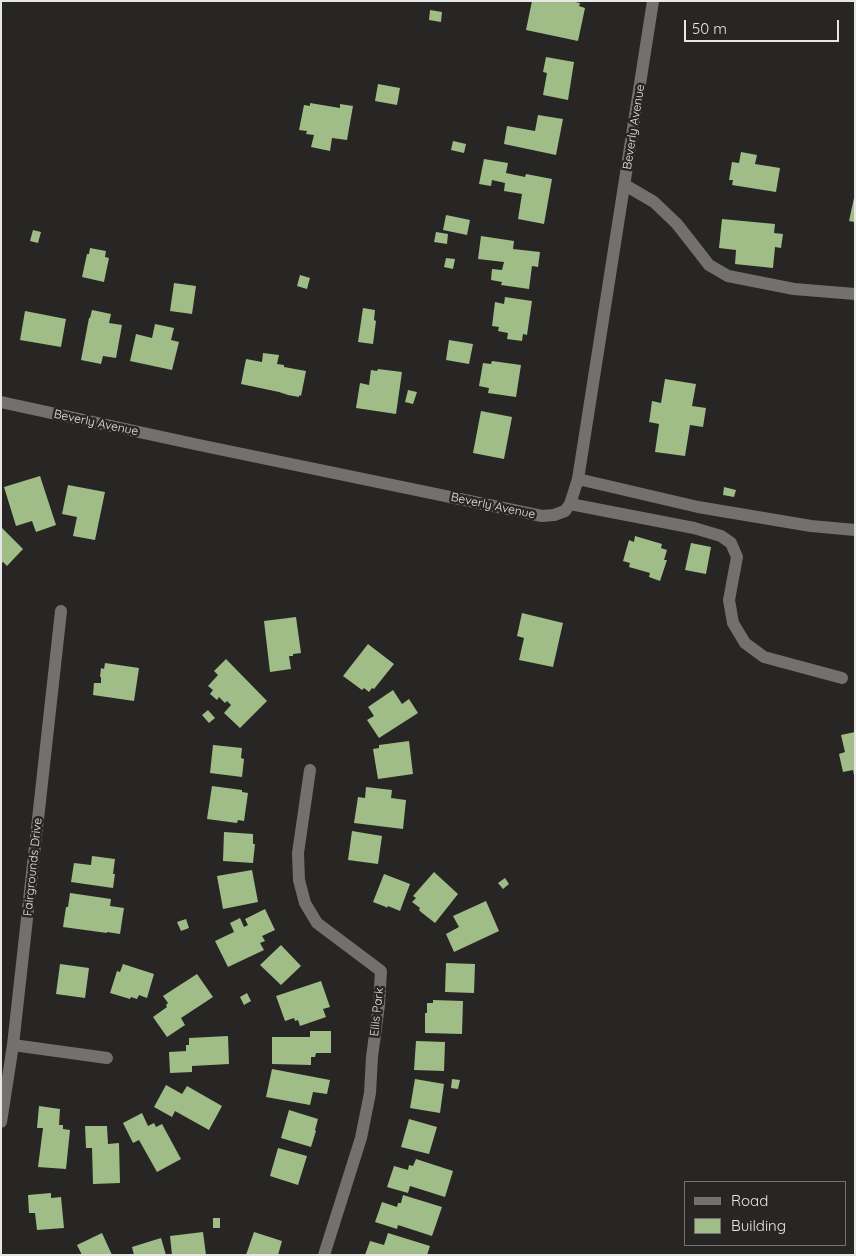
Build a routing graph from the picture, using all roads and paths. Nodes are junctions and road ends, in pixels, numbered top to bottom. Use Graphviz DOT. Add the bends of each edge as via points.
graph roads {
  1 [pos="653,1"];
  2 [pos="624,185"];
  3 [pos="855,294"];
  4 [pos="1,402"];
  5 [pos="578,479"];
  6 [pos="570,504"];
  7 [pos="855,530"];
  8 [pos="61,611"];
  9 [pos="842,678"];
  10 [pos="310,770"];
  11 [pos="13,1045"];
  12 [pos="107,1058"];
  13 [pos="1,1122"];
  14 [pos="324,1255"];
  1 -- 2 [label="street, Beverly Avenue"];
  2 -- 3 [label="street" via="654,202 677,224 709,265 728,276 794,289"];
  2 -- 5 [label="street, Beverly Avenue"];
  4 -- 6 [label="street, Beverly Avenue" via="542,516 565,511"];
  5 -- 6 [label="street, Beverly Avenue"];
  5 -- 7 [label="street" via="698,507"];
  6 -- 9 [label="street" via="721,536 731,543 736,557 729,600 733,623 745,643 764,657"];
  8 -- 11 [label="street, Fairgrounds Drive"];
  10 -- 14 [label="street, Ellis Park" via="298,853 299,880 305,903 317,923 381,971 370,1093 361,1138"];
  11 -- 12 [label="street"];
  11 -- 13 [label="street, Fairgrounds Drive"];
}
